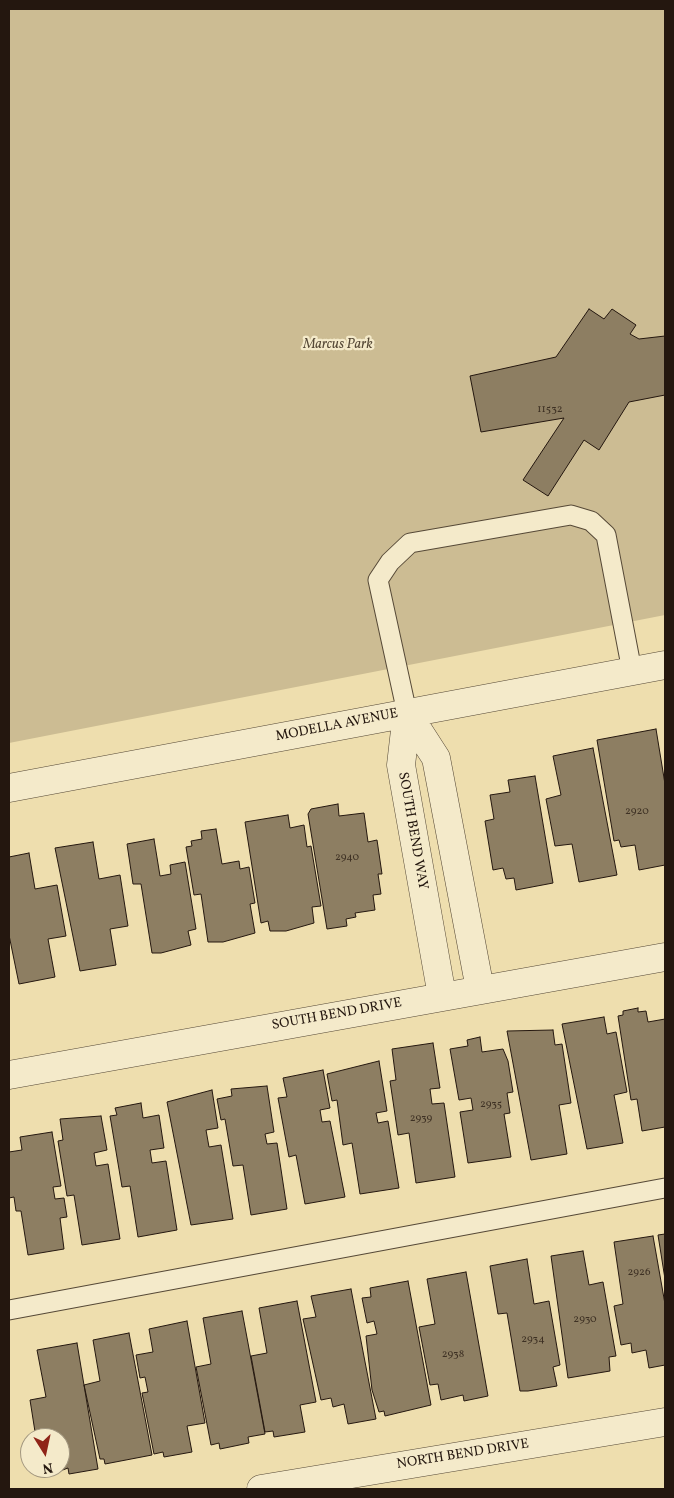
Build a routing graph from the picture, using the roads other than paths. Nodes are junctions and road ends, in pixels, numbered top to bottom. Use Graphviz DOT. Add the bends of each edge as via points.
graph roads {
  1 [pos="665,665"];
  2 [pos="632,671"];
  3 [pos="407,713"];
  4 [pos="9,788"];
  5 [pos="665,957"];
  6 [pos="480,989"];
  7 [pos="442,996"];
  8 [pos="9,1075"];
  9 [pos="665,1188"];
  10 [pos="9,1310"];
  11 [pos="665,1422"];
  12 [pos="261,1489"];
  1 -- 2 [label="street, MODELLA AVENUE"];
  2 -- 3 [label="street, MODELLA AVENUE"];
  2 -- 3 [label="lane" via="606,535 591,521 570,515 410,543 390,562 378,580"];
  3 -- 4 [label="street, MODELLA AVENUE"];
  3 -- 6 [label="street" via="436,758"];
  3 -- 7 [label="street, SOUTH BEND WAY" via="400,765"];
  5 -- 6 [label="street, SOUTH BEND DRIVE"];
  6 -- 7 [label="street, SOUTH BEND DRIVE"];
  7 -- 8 [label="street, SOUTH BEND DRIVE"];
  9 -- 10 [label="lane"];
  11 -- 12 [label="street, NORTH BEND DRIVE"];
}
